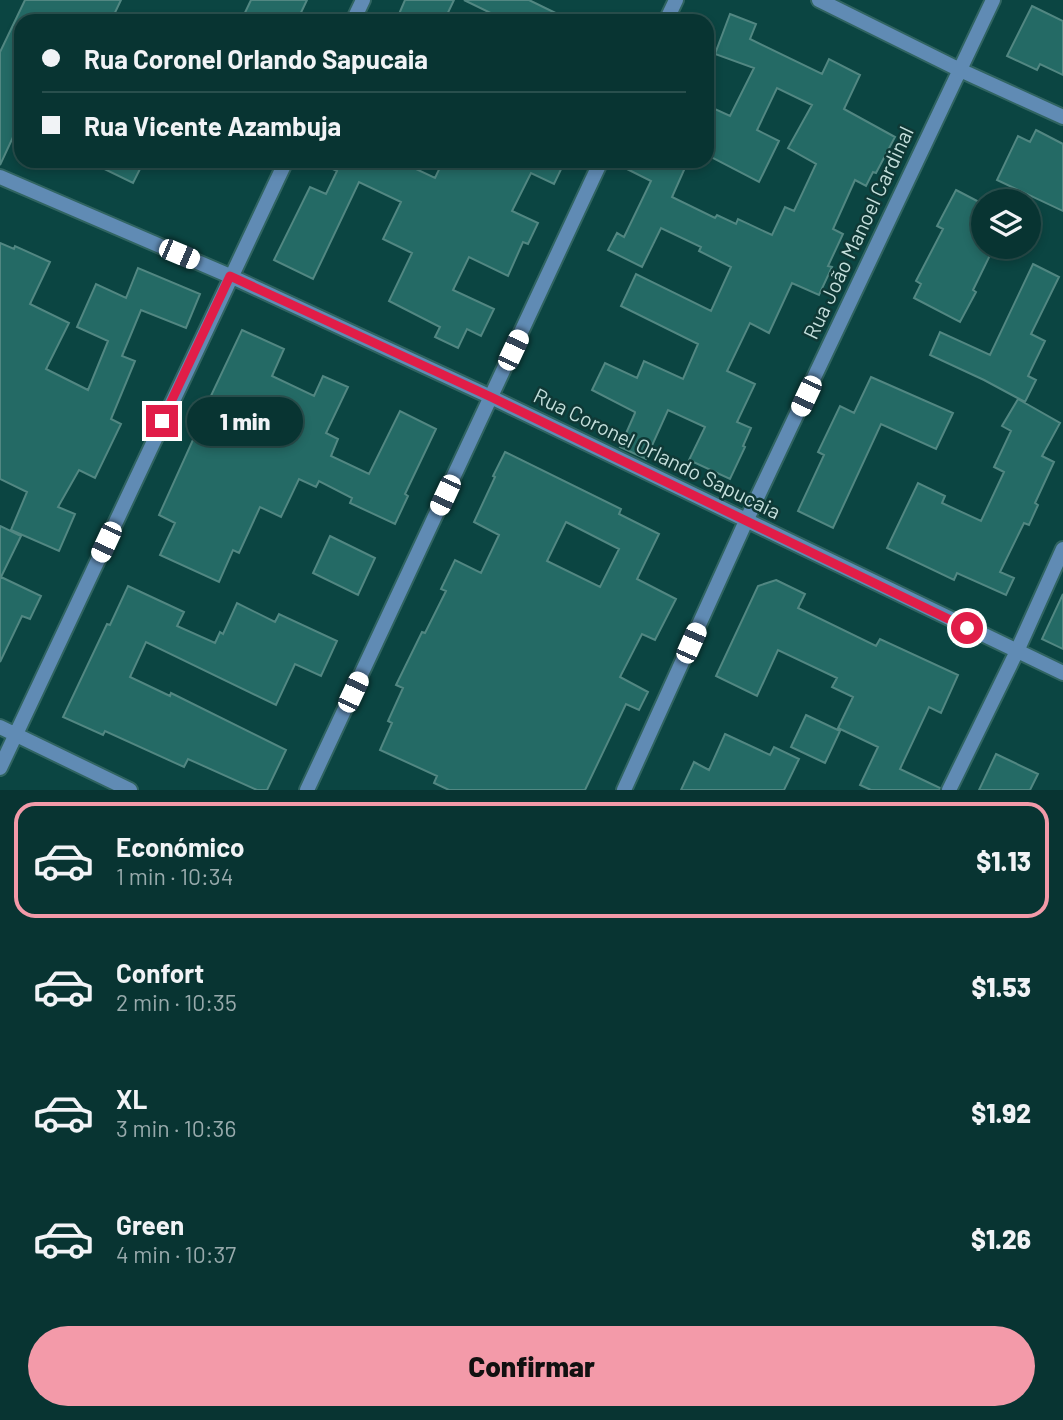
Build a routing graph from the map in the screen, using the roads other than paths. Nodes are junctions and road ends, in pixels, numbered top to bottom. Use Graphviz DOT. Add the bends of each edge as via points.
graph roads {
  1 [pos="819,0"];
  2 [pos="993,0"];
  3 [pos="960,69"];
  4 [pos="1063,117"];
  5 [pos="283,168"];
  6 [pos="598,168"];
  7 [pos="0,177"];
  8 [pos="230,276"];
  9 [pos="491,397"];
  10 [pos="746,521"];
  11 [pos="1063,549"];
  12 [pos="1017,651"];
  13 [pos="1063,673"];
  14 [pos="0,727"];
  15 [pos="16,734"];
  16 [pos="0,768"];
  17 [pos="130,790"];
  18 [pos="307,790"];
  19 [pos="624,790"];
  20 [pos="949,790"];
  1 -- 3 [label="street"];
  2 -- 3 [label="street, Rua João Manoel Cardinal"];
  3 -- 4 [label="street"];
  3 -- 10 [label="street, Rua João Manoel Cardinal"];
  5 -- 8 [label="street"];
  6 -- 9 [label="street"];
  7 -- 8 [label="street, Rua Coronel Orlando Sapucaia"];
  8 -- 9 [label="street, Rua Coronel Orlando Sapucaia"];
  8 -- 15 [label="street"];
  9 -- 10 [label="street, Rua Coronel Orlando Sapucaia"];
  9 -- 18 [label="street"];
  10 -- 12 [label="street, Rua Coronel Orlando Sapucaia"];
  10 -- 19 [label="street, Rua João Manoel Cardinal"];
  11 -- 12 [label="street"];
  12 -- 13 [label="street, Rua Coronel Orlando Sapucaia"];
  12 -- 20 [label="street"];
  14 -- 15 [label="street"];
  15 -- 16 [label="street"];
  15 -- 17 [label="street"];
}
